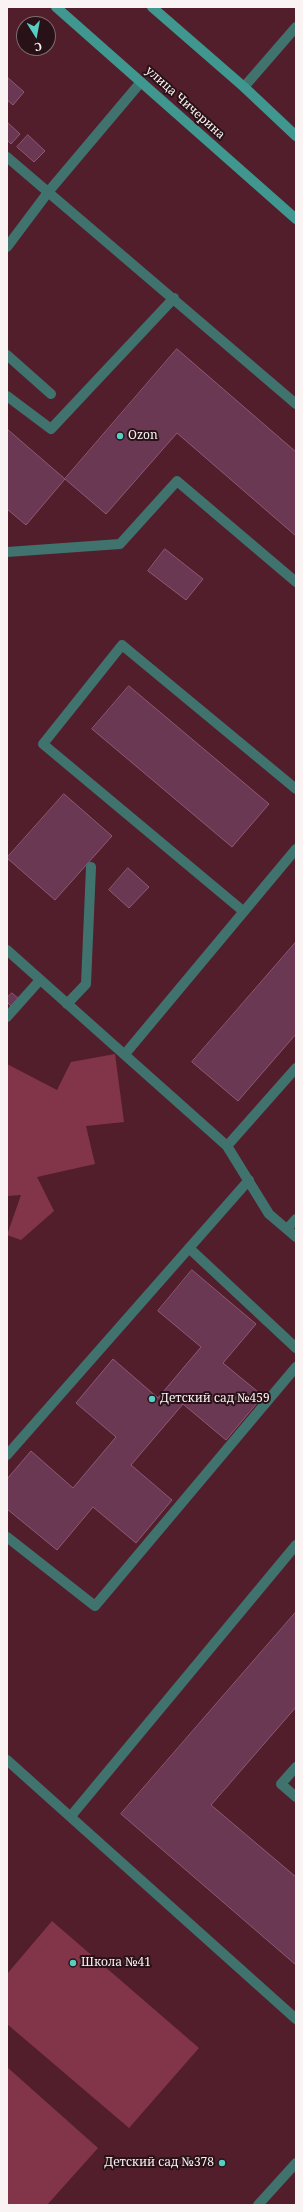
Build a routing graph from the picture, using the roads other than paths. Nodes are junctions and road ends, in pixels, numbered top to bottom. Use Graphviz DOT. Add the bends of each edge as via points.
graph roads {
  1 [pos="56,7"];
  2 [pos="152,7"];
  3 [pos="296,27"];
  4 [pos="141,82"];
  5 [pos="244,87"];
  6 [pos="296,136"];
  7 [pos="7,157"];
  8 [pos="49,191"];
  9 [pos="296,219"];
  10 [pos="7,247"];
  11 [pos="174,298"];
  12 [pos="7,355"];
  13 [pos="50,394"];
  14 [pos="7,396"];
  15 [pos="296,404"];
  16 [pos="7,552"];
  17 [pos="296,582"];
  18 [pos="296,789"];
  19 [pos="296,849"];
  20 [pos="91,867"];
  21 [pos="243,911"];
  22 [pos="7,950"];
  23 [pos="40,980"];
  24 [pos="67,1004"];
  25 [pos="7,1017"];
  26 [pos="125,1054"];
  27 [pos="296,1068"];
  28 [pos="292,1078"];
  29 [pos="227,1146"];
  30 [pos="249,1180"];
  31 [pos="296,1219"];
  32 [pos="287,1229"];
  33 [pos="296,1237"];
  34 [pos="189,1248"];
  35 [pos="296,1348"];
  36 [pos="296,1368"];
  37 [pos="7,1455"];
  38 [pos="7,1537"];
  39 [pos="296,1545"];
  40 [pos="7,1760"];
  41 [pos="296,1767"];
  42 [pos="296,1797"];
  43 [pos="71,1816"];
  44 [pos="296,2019"];
  45 [pos="296,2163"];
  46 [pos="258,2205"];
  1 -- 4 [label="main road, улица Чичерина"];
  2 -- 5 [label="main road"];
  3 -- 5 [label="lane"];
  4 -- 8 [label="lane"];
  4 -- 9 [label="main road, улица Чичерина"];
  5 -- 6 [label="main road"];
  7 -- 8 [label="lane"];
  8 -- 10 [label="lane"];
  8 -- 11 [label="lane"];
  11 -- 14 [label="lane" via="51,429"];
  11 -- 15 [label="lane"];
  12 -- 13 [label="lane"];
  16 -- 17 [label="lane" via="120,544 177,481"];
  18 -- 21 [label="lane" via="122,646 43,744"];
  19 -- 21 [label="lane"];
  20 -- 24 [label="lane" via="86,984"];
  21 -- 26 [label="lane"];
  22 -- 23 [label="lane"];
  23 -- 24 [label="lane"];
  23 -- 25 [label="lane"];
  24 -- 26 [label="lane"];
  26 -- 29 [label="lane"];
  27 -- 28 [label="lane"];
  28 -- 29 [label="lane"];
  29 -- 30 [label="lane"];
  30 -- 32 [label="lane" via="269,1214"];
  30 -- 34 [label="lane"];
  31 -- 32 [label="lane"];
  32 -- 33 [label="lane"];
  34 -- 35 [label="lane"];
  34 -- 37 [label="lane"];
  36 -- 38 [label="lane" via="95,1606"];
  39 -- 43 [label="lane"];
  40 -- 43 [label="lane"];
  41 -- 42 [label="lane" via="281,1784"];
  43 -- 44 [label="lane"];
  45 -- 46 [label="lane"];
}
